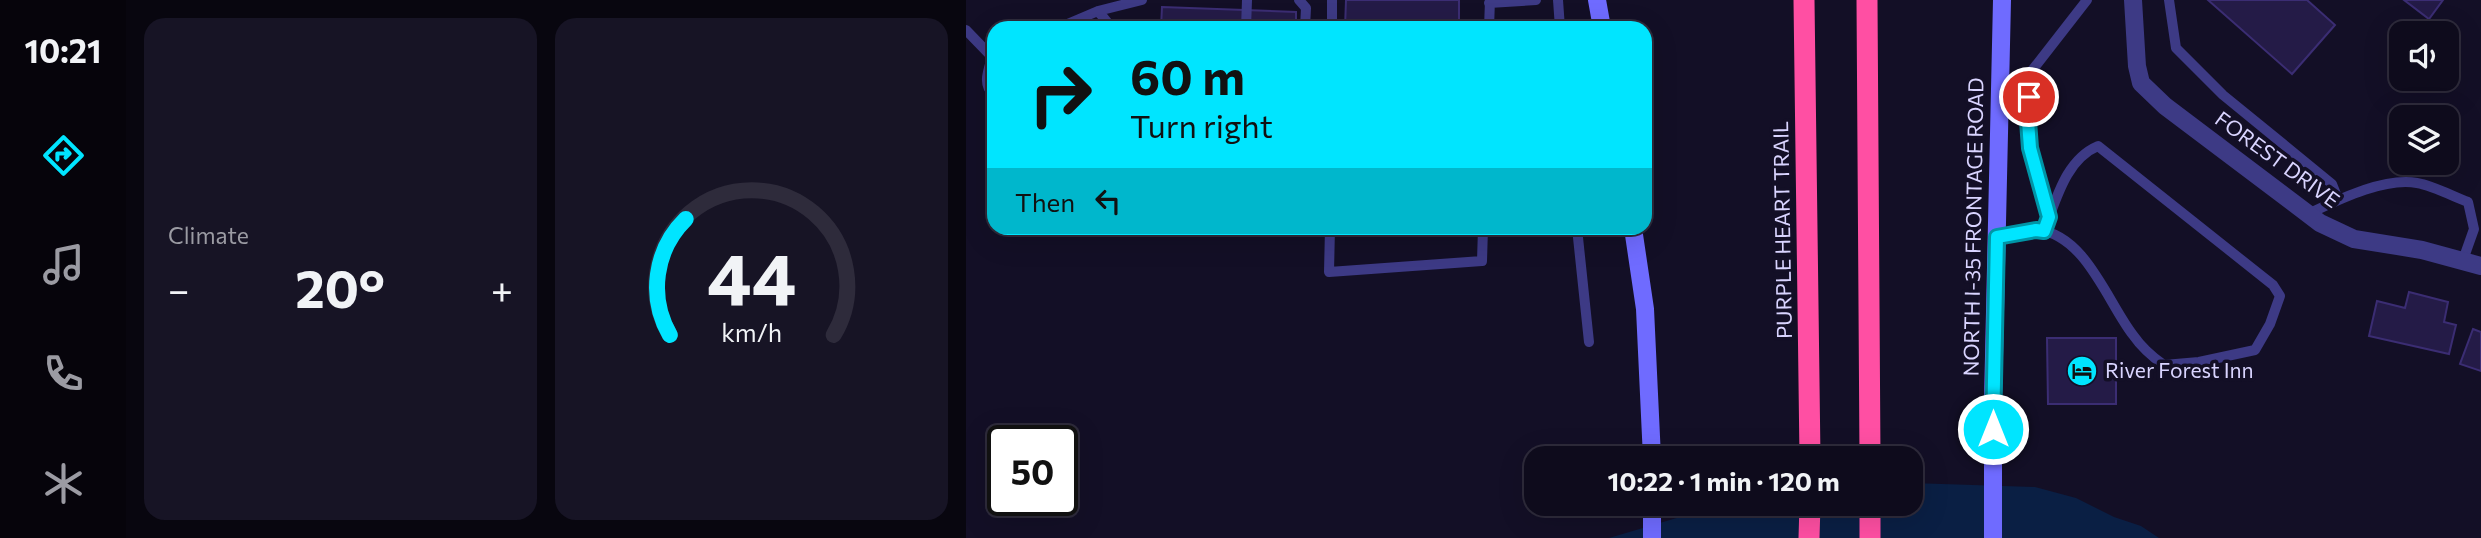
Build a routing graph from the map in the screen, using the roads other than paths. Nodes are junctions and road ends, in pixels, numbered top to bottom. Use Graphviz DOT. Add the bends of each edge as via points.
graph roads {
  1 [pos="1142,0"];
  2 [pos="1247,0"];
  3 [pos="1299,0"];
  4 [pos="1332,0"];
  5 [pos="1535,0"];
  6 [pos="1558,0"];
  7 [pos="1597,0"];
  8 [pos="1804,0"];
  9 [pos="1867,0"];
  10 [pos="2002,0"];
  11 [pos="2087,0"];
  12 [pos="2133,0"];
  13 [pos="2169,0"];
  14 [pos="1490,1"];
  15 [pos="1098,11"];
  16 [pos="1074,21"];
  17 [pos="1106,21"];
  18 [pos="1246,21"];
  19 [pos="1305,21"];
  20 [pos="1332,21"];
  21 [pos="1489,21"];
  22 [pos="1560,21"];
  23 [pos="1601,21"];
  24 [pos="966,30"];
  25 [pos="987,53"];
  26 [pos="2030,73"];
  27 [pos="2000,112"];
  28 [pos="2338,200"];
  29 [pos="2308,214"];
  30 [pos="2049,217"];
  31 [pos="2044,231"];
  32 [pos="1330,235"];
  33 [pos="1483,235"];
  34 [pos="1578,235"];
  35 [pos="1634,235"];
  36 [pos="1997,237"];
  37 [pos="2463,260"];
  38 [pos="2481,266"];
  39 [pos="1590,342"];
  40 [pos="1651,446"];
  41 [pos="1810,446"];
  42 [pos="1870,446"];
  43 [pos="1652,516"];
  44 [pos="1810,516"];
  45 [pos="1870,516"];
  46 [pos="1652,538"];
  47 [pos="1809,538"];
  48 [pos="1870,538"];
  49 [pos="1993,538"];
  1 -- 15 [label="lane"];
  2 -- 18 [label="lane"];
  3 -- 19 [label="lane" via="1306,8"];
  4 -- 20 [label="lane"];
  5 -- 14 [label="lane"];
  6 -- 22 [label="lane"];
  7 -- 23 [label="main road"];
  8 -- 41 [label="highway, PURPLE HEART TRAIL"];
  9 -- 42 [label="highway"];
  10 -- 27 [label="main road, NORTH I-35 FRONTAGE ROAD"];
  11 -- 26 [label="lane"];
  12 -- 29 [label="street, FOREST DRIVE" via="2141,83"];
  13 -- 28 [label="lane" via="2176,48 2223,95 2332,184"];
  14 -- 21 [label="lane"];
  15 -- 16 [label="lane"];
  15 -- 17 [label="lane"];
  24 -- 25 [label="lane"];
  26 -- 27 [label="lane"];
  26 -- 30 [label="lane" via="2030,148"];
  27 -- 36 [label="main road, NORTH I-35 FRONTAGE ROAD"];
  28 -- 29 [label="lane"];
  28 -- 37 [label="lane" via="2393,183 2417,183 2468,202 2474,229"];
  29 -- 37 [label="street, FOREST DRIVE" via="2354,239"];
  30 -- 31 [label="lane"];
  30 -- 31 [label="lane" via="2072,165 2098,146 2273,285 2280,296 2270,324 2255,350 2164,365 2131,333 2090,264"];
  31 -- 36 [label="lane"];
  32 -- 33 [label="lane" via="1329,272 1482,261"];
  34 -- 39 [label="lane"];
  35 -- 40 [label="main road" via="1645,309"];
  36 -- 49 [label="main road, NORTH I-35 FRONTAGE ROAD"];
  37 -- 38 [label="street, FOREST DRIVE"];
  43 -- 46 [label="main road"];
  44 -- 47 [label="highway"];
  45 -- 48 [label="highway"];
}
